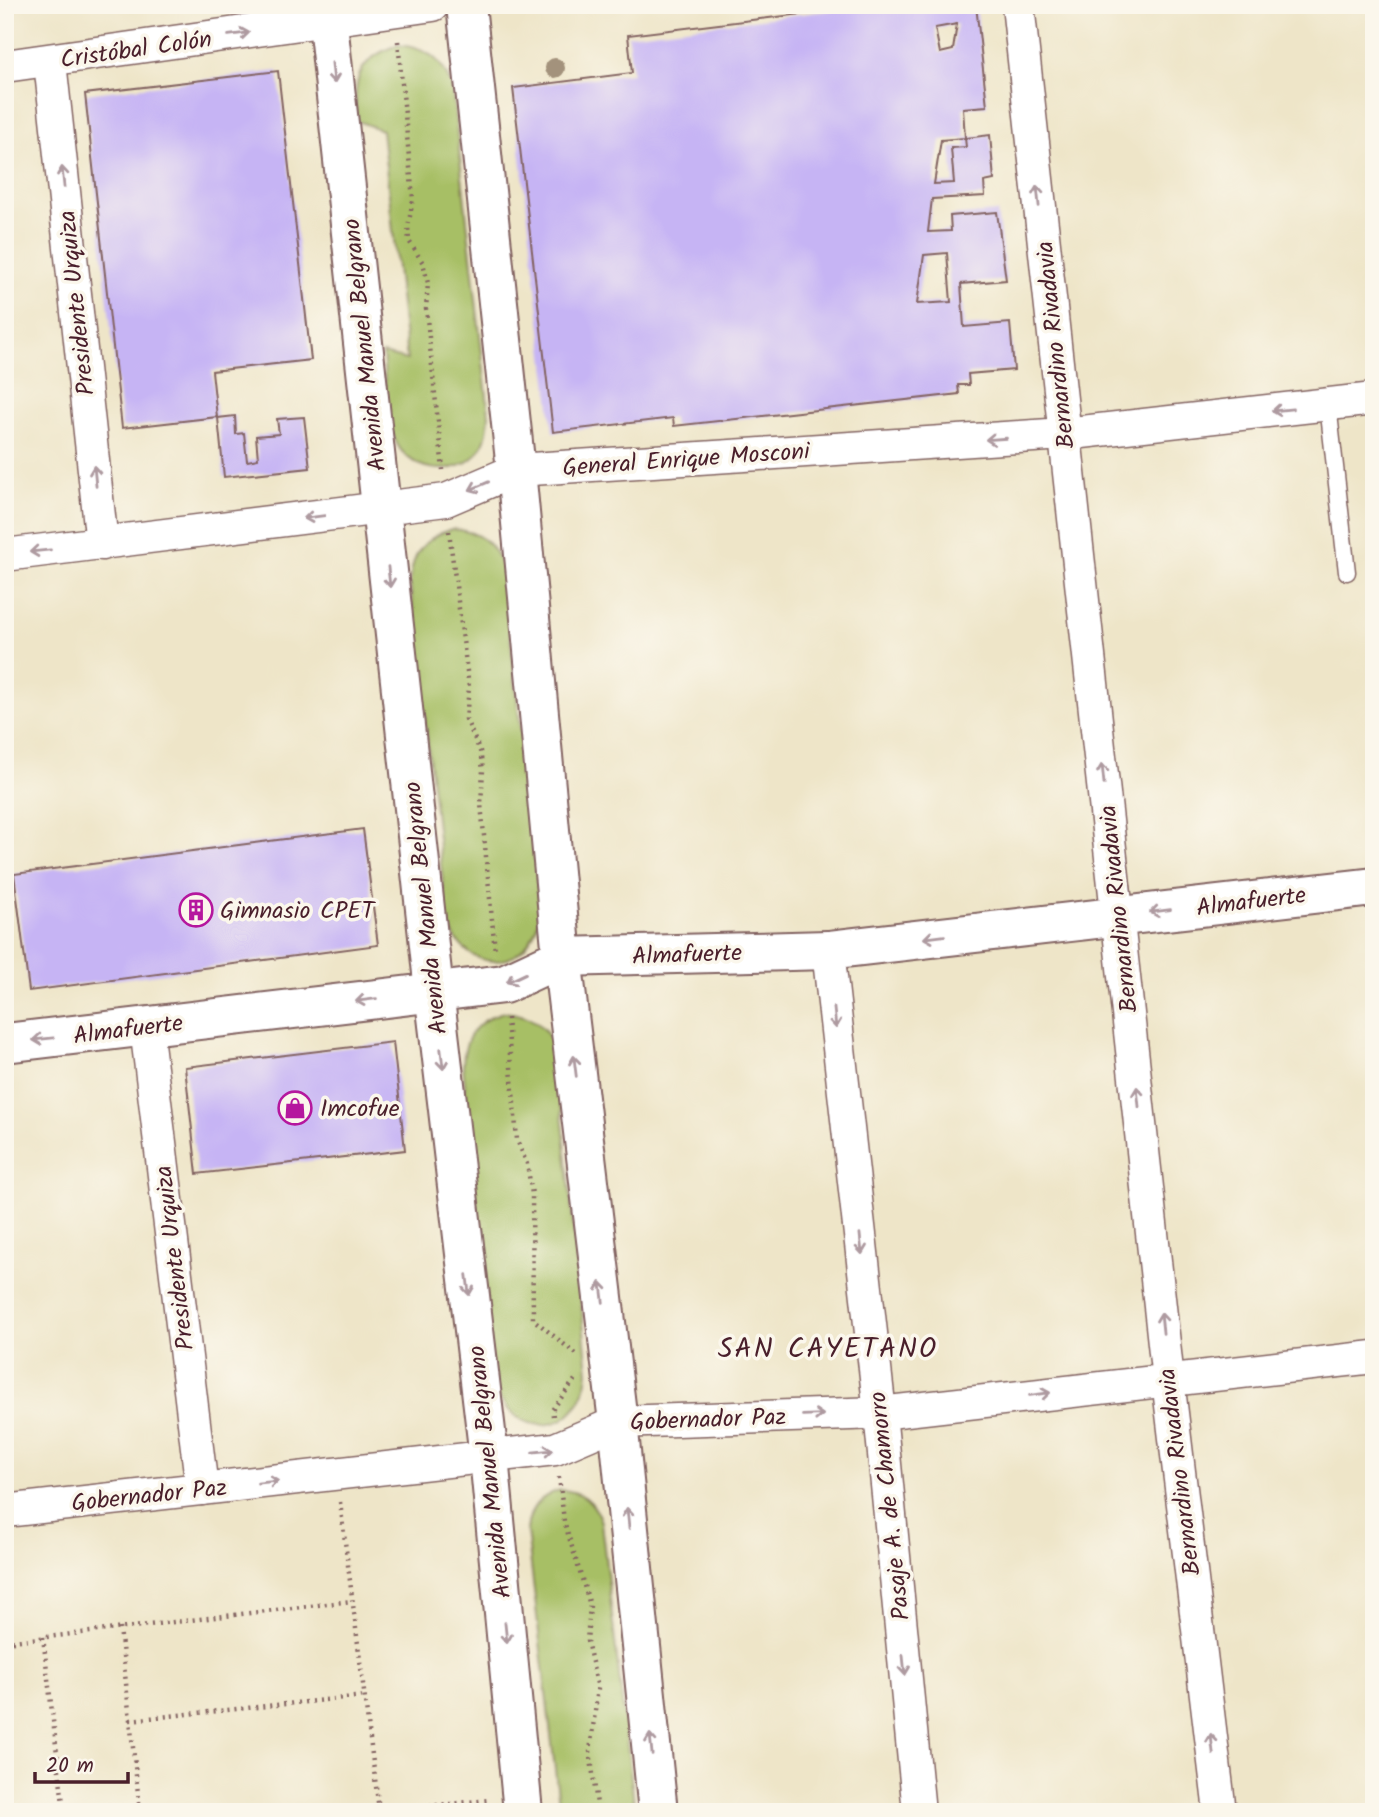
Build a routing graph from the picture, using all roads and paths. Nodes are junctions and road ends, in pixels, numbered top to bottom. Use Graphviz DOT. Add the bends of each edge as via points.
graph roads {
  1 [pos="433,5"];
  2 [pos="466,5"];
  3 [pos="1018,5"];
  4 [pos="394,11"];
  5 [pos="327,13"];
  6 [pos="50,62"];
  7 [pos="5,66"];
  8 [pos="1374,400"];
  9 [pos="1328,405"];
  10 [pos="1064,434"];
  11 [pos="516,470"];
  12 [pos="446,500"];
  13 [pos="382,509"];
  14 [pos="102,544"];
  15 [pos="5,555"];
  16 [pos="1347,572"];
  17 [pos="1374,887"];
  18 [pos="1119,916"];
  19 [pos="828,950"];
  20 [pos="562,957"];
  21 [pos="504,984"];
  22 [pos="434,991"];
  23 [pos="146,1027"];
  24 [pos="5,1043"];
  25 [pos="1374,1357"];
  26 [pos="580,1363"];
  27 [pos="582,1370"];
  28 [pos="1168,1380"];
  29 [pos="880,1413"];
  30 [pos="618,1422"];
  31 [pos="555,1449"];
  32 [pos="489,1457"];
  33 [pos="337,1474"];
  34 [pos="202,1489"];
  35 [pos="5,1511"];
  36 [pos="352,1601"];
  37 [pos="120,1628"];
  38 [pos="43,1637"];
  39 [pos="5,1642"];
  40 [pos="364,1696"];
  41 [pos="130,1720"];
  42 [pos="522,1804"];
  43 [pos="379,1810"];
  44 [pos="64,1812"];
  45 [pos="140,1812"];
  46 [pos="366,1812"];
  47 [pos="598,1812"];
  48 [pos="658,1812"];
  49 [pos="919,1812"];
  50 [pos="1220,1812"];
  1 -- 4 [label="street, Cristóbal Colón"];
  2 -- 11 [label="main road"];
  10 -- 3 [label="street, Bernardino Rivadavia, one-way"];
  4 -- 5 [label="street, Cristóbal Colón"];
  4 -- 12 [label="path" via="414,200 408,228 428,283 426,309"];
  6 -- 5 [label="street, Cristóbal Colón, one-way"];
  5 -- 13 [label="main road, Avenida Manuel Belgrano, one-way"];
  6 -- 7 [label="street, Cristóbal Colón"];
  14 -- 6 [label="street, Presidente Urquiza, one-way"];
  8 -- 9 [label="street, General Enrique Mosconi"];
  9 -- 10 [label="street, General Enrique Mosconi, one-way"];
  9 -- 16 [label="lane"];
  10 -- 11 [label="street, General Enrique Mosconi, one-way"];
  18 -- 10 [label="street, Bernardino Rivadavia, one-way"];
  11 -- 12 [label="street, General Enrique Mosconi, one-way"];
  11 -- 20 [label="main road"];
  12 -- 13 [label="street, General Enrique Mosconi"];
  12 -- 21 [label="path" via="468,687 466,719 483,770 481,804 495,950"];
  13 -- 14 [label="street, General Enrique Mosconi, one-way"];
  13 -- 22 [label="main road, Avenida Manuel Belgrano, one-way"];
  14 -- 15 [label="street, General Enrique Mosconi, one-way"];
  17 -- 18 [label="main road, Almafuerte, one-way"];
  18 -- 19 [label="main road, Almafuerte, one-way"];
  28 -- 18 [label="street, Bernardino Rivadavia, one-way"];
  19 -- 20 [label="main road, Almafuerte"];
  19 -- 29 [label="street, Pasaje A. de Chamorro, one-way"];
  20 -- 21 [label="main road, Almafuerte, one-way"];
  30 -- 20 [label="main road, one-way"];
  21 -- 22 [label="main road, Almafuerte"];
  21 -- 26 [label="path" via="517,1140 532,1194 533,1319 578,1356"];
  22 -- 23 [label="main road, Almafuerte, one-way"];
  22 -- 32 [label="main road, Avenida Manuel Belgrano, one-way"];
  23 -- 24 [label="main road, Almafuerte, one-way"];
  23 -- 34 [label="street, Presidente Urquiza"];
  25 -- 28 [label="street, Gobernador Paz"];
  27 -- 31 [label="path" via="552,1410"];
  29 -- 28 [label="street, Gobernador Paz, one-way"];
  50 -- 28 [label="street, Bernardino Rivadavia, one-way"];
  30 -- 29 [label="street, Gobernador Paz, one-way"];
  29 -- 49 [label="street, Pasaje A. de Chamorro, one-way"];
  30 -- 31 [label="street, Gobernador Paz"];
  48 -- 30 [label="main road, one-way"];
  32 -- 31 [label="street, Gobernador Paz, one-way"];
  31 -- 47 [label="path" via="564,1521 590,1605 587,1641 598,1688 590,1751"];
  32 -- 33 [label="street, Gobernador Paz"];
  32 -- 42 [label="main road, Avenida Manuel Belgrano, one-way"];
  34 -- 33 [label="street, Gobernador Paz, one-way"];
  33 -- 36 [label="path"];
  34 -- 35 [label="street, Gobernador Paz"];
  36 -- 37 [label="path"];
  36 -- 40 [label="path"];
  37 -- 38 [label="path"];
  37 -- 41 [label="path"];
  38 -- 39 [label="path"];
  38 -- 44 [label="path"];
  40 -- 41 [label="path"];
  40 -- 43 [label="path"];
  41 -- 45 [label="path"];
  42 -- 43 [label="path"];
  43 -- 46 [label="path"];
}
